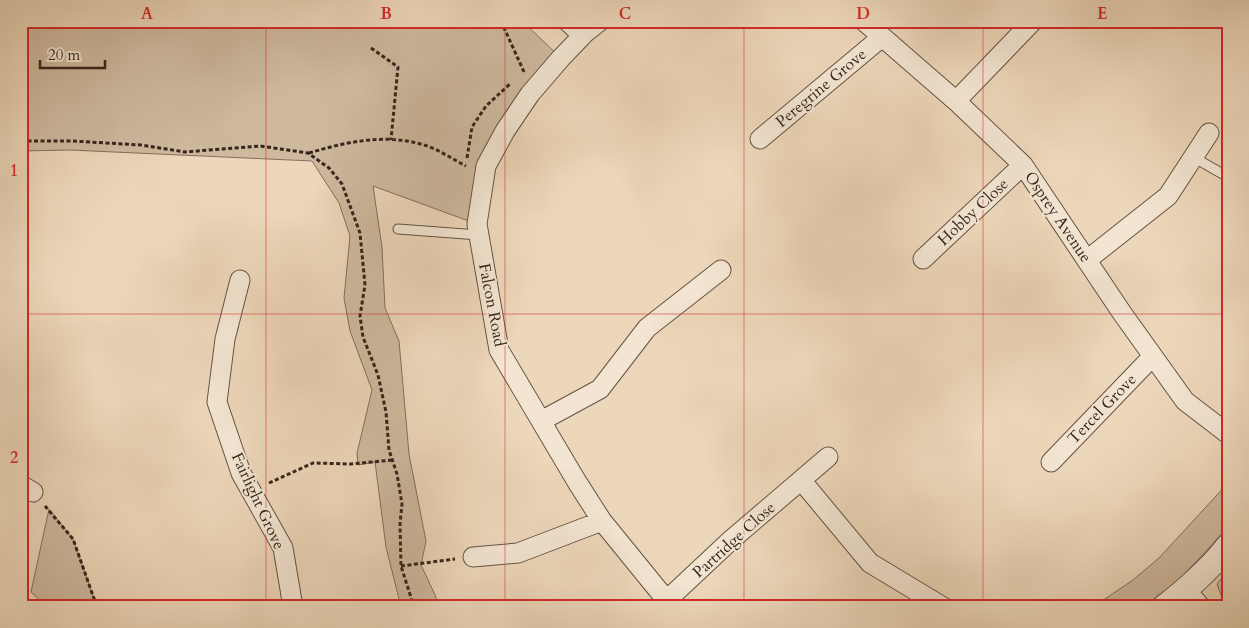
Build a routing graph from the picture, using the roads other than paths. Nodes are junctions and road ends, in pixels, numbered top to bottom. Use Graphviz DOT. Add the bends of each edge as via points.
graph roads {
  1 [pos="560,21"];
  2 [pos="600,21"];
  3 [pos="864,21"];
  4 [pos="1033,21"];
  5 [pos="882,38"];
  6 [pos="579,39"];
  7 [pos="956,101"];
  8 [pos="1209,132"];
  9 [pos="760,139"];
  10 [pos="1193,157"];
  11 [pos="1023,165"];
  12 [pos="1228,177"];
  13 [pos="398,229"];
  14 [pos="479,235"];
  15 [pos="923,258"];
  16 [pos="1087,260"];
  17 [pos="722,270"];
  18 [pos="240,280"];
  19 [pos="1153,356"];
  20 [pos="541,421"];
  21 [pos="1228,434"];
  22 [pos="828,457"];
  23 [pos="1051,462"];
  24 [pos="801,480"];
  25 [pos="602,521"];
  26 [pos="1228,546"];
  27 [pos="474,557"];
  28 [pos="1185,589"];
  29 [pos="670,604"];
  30 [pos="293,607"];
  31 [pos="943,607"];
  32 [pos="1164,607"];
  33 [pos="1201,607"];
  1 -- 6 [label="lane"];
  2 -- 6 [label="street, Falcon Road"];
  3 -- 5 [label="street, Osprey Avenue"];
  4 -- 7 [label="street"];
  5 -- 7 [label="street, Osprey Avenue"];
  5 -- 9 [label="street, Peregrine Grove"];
  6 -- 14 [label="street, Falcon Road" via="530,94 486,166 477,224"];
  7 -- 11 [label="street, Osprey Avenue"];
  8 -- 10 [label="street"];
  10 -- 12 [label="lane"];
  10 -- 16 [label="street" via="1168,196"];
  11 -- 15 [label="street, Hobby Close"];
  11 -- 16 [label="street, Osprey Avenue"];
  13 -- 14 [label="lane"];
  14 -- 20 [label="street, Falcon Road" via="499,350"];
  16 -- 19 [label="street, Osprey Avenue"];
  17 -- 20 [label="street" via="647,328 600,388"];
  18 -- 30 [label="street, Fairlight Grove" via="225,339 217,402 241,473 283,548"];
  19 -- 21 [label="street, Osprey Avenue" via="1185,401"];
  19 -- 23 [label="street, Tercel Grove"];
  20 -- 25 [label="street, Falcon Road"];
  22 -- 24 [label="street, Partridge Close"];
  24 -- 29 [label="street, Partridge Close" via="731,540"];
  24 -- 31 [label="street" via="870,563"];
  25 -- 27 [label="street" via="518,553"];
  25 -- 29 [label="street, Falcon Road"];
  26 -- 28 [label="street"];
  28 -- 32 [label="street"];
  28 -- 33 [label="street"];
}
